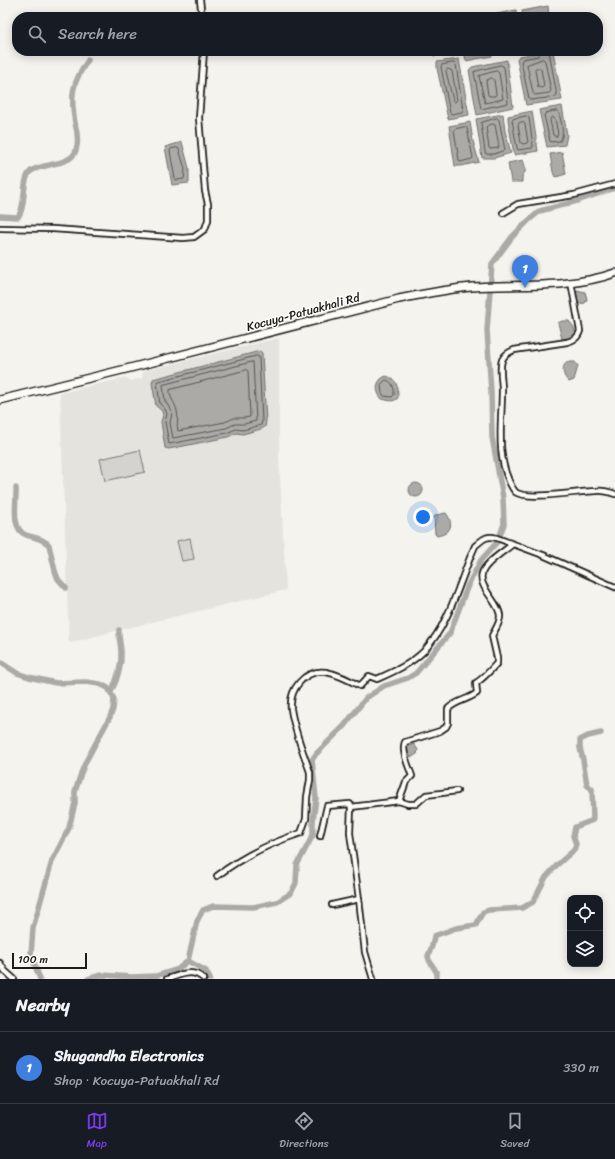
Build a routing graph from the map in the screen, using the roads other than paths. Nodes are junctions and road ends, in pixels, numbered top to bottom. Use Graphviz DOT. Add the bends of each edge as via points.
graph roads {
  1 [pos="200,0"];
  2 [pos="201,12"];
  3 [pos="204,56"];
  4 [pos="615,184"];
  5 [pos="504,213"];
  6 [pos="0,228"];
  7 [pos="615,273"];
  8 [pos="571,282"];
  9 [pos="0,400"];
  10 [pos="615,494"];
  11 [pos="513,544"];
  12 [pos="615,587"];
  13 [pos="457,791"];
  14 [pos="399,800"];
  15 [pos="351,807"];
  16 [pos="320,836"];
  17 [pos="217,876"];
  18 [pos="359,898"];
  19 [pos="332,905"];
  20 [pos="0,963"];
  21 [pos="14,979"];
  22 [pos="167,979"];
  23 [pos="204,979"];
  24 [pos="373,979"];
  1 -- 2 [label="street"];
  3 -- 6 [label="street" via="199,118 208,204 205,229 194,237 183,238"];
  4 -- 5 [label="street" via="574,195 518,204"];
  7 -- 8 [label="main road, Kocuya-Patuakhali Rd"];
  8 -- 9 [label="main road, Kocuya-Patuakhali Rd" via="438,291 399,299"];
  8 -- 10 [label="street" via="579,335 567,342 514,350 506,354 502,360 500,431 503,464 513,489 519,494 567,494 599,490"];
  11 -- 12 [label="street"];
  11 -- 14 [label="street" via="490,562 481,576 485,589 499,612 499,625 492,636 497,663 476,683 477,693 471,698 451,705 448,709 446,727 404,743 412,776 406,782"];
  11 -- 17 [label="street" via="490,536 475,546 442,627 424,651 400,669 377,679 369,676 360,686 324,672 312,674 299,681 292,692 291,709 310,772 306,819 301,833 256,850"];
  13 -- 14 [label="street" via="426,795 416,804"];
  14 -- 15 [label="street"];
  15 -- 16 [label="street" via="350,804 327,806"];
  15 -- 18 [label="street" via="350,833"];
  18 -- 19 [label="street"];
  18 -- 24 [label="street" via="365,952"];
  20 -- 21 [label="street"];
  22 -- 23 [label="street" via="192,972"];
}
